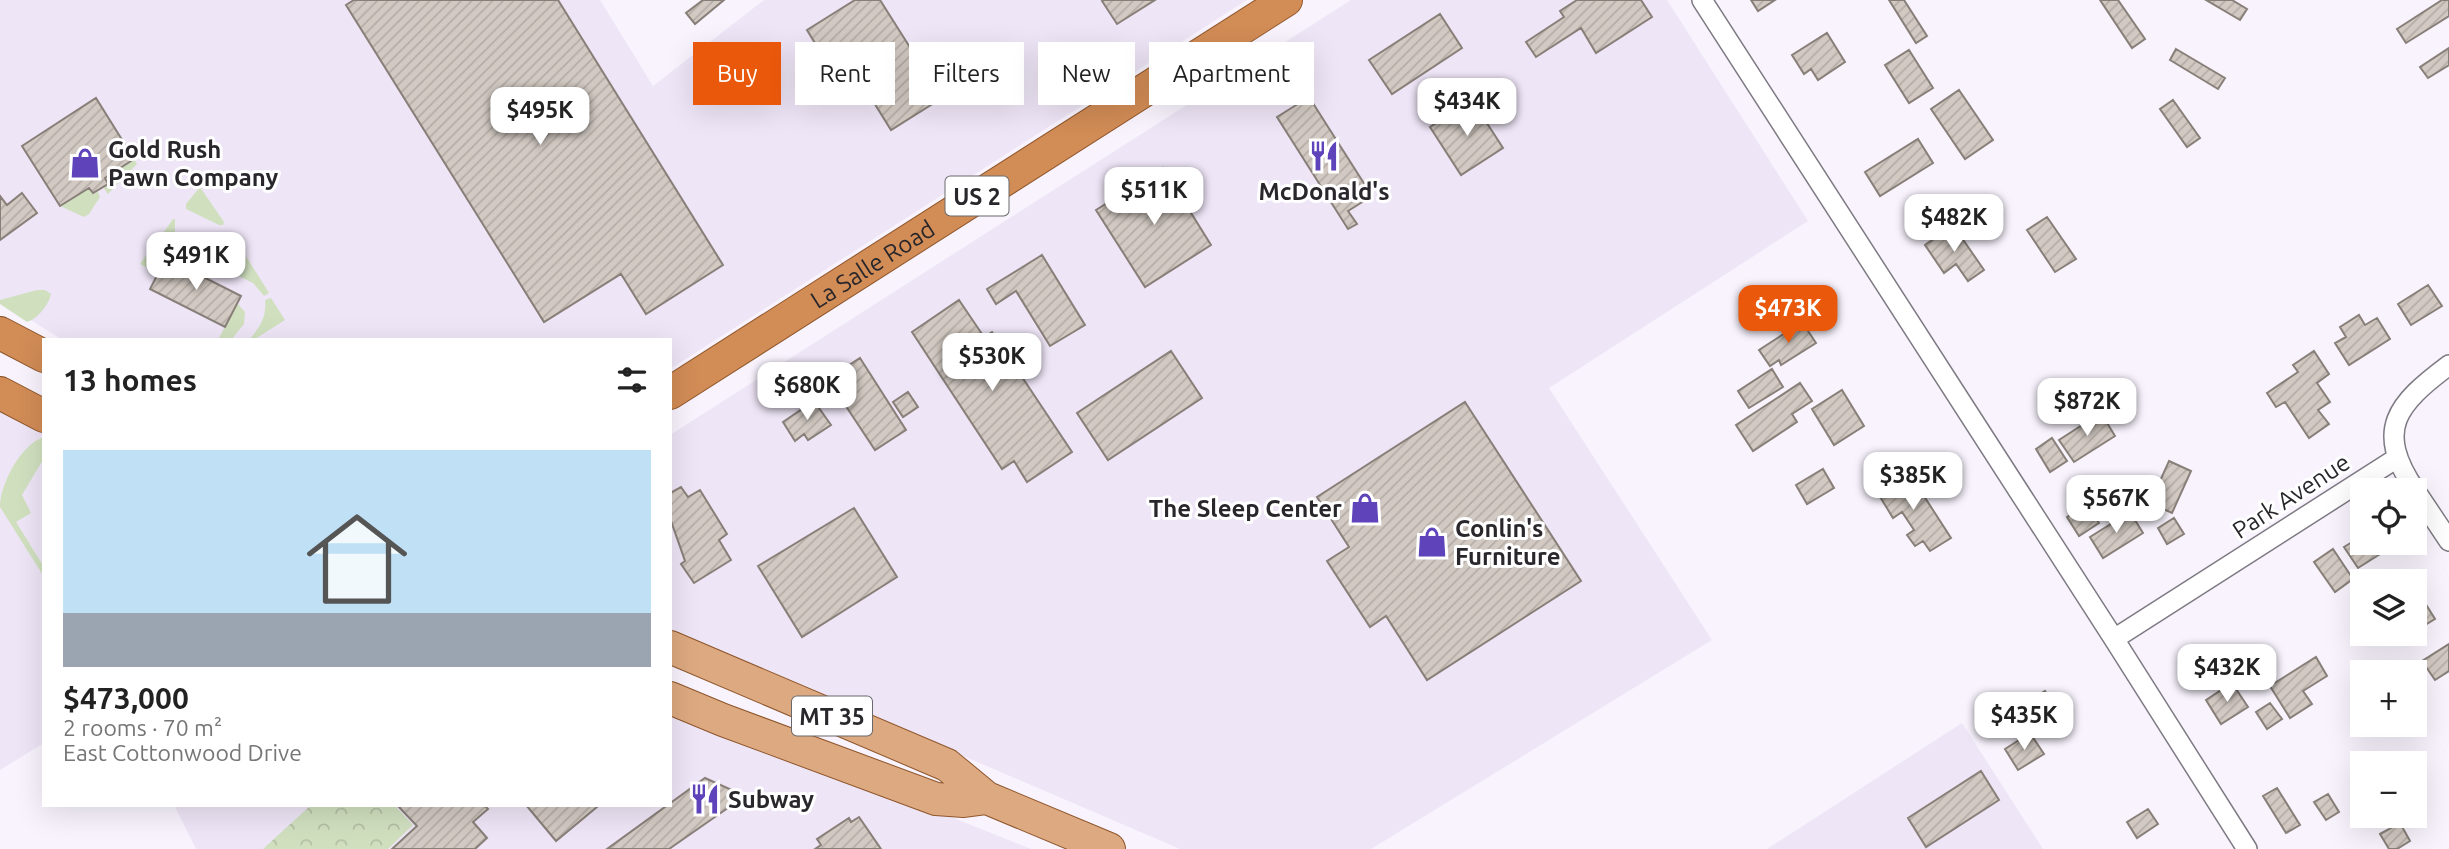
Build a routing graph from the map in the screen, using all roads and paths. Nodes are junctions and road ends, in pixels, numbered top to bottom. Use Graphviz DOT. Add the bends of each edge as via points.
graph roads {
  1 [pos="1286,0"];
  2 [pos="1702,0"];
  3 [pos="0,333"];
  4 [pos="0,355"];
  5 [pos="2449,365"];
  6 [pos="42,367"];
  7 [pos="672,392"];
  8 [pos="0,393"];
  9 [pos="42,415"];
  10 [pos="2397,458"];
  11 [pos="2408,478"];
  12 [pos="2427,508"];
  13 [pos="2449,541"];
  14 [pos="2114,639"];
  15 [pos="672,648"];
  16 [pos="672,699"];
  17 [pos="987,798"];
  18 [pos="1109,849"];
  19 [pos="2247,849"];
  1 -- 7 [label="highway, La Salle Road / US 2"];
  2 -- 14 [label="street"];
  3 -- 6 [label="highway"];
  4 -- 6 [label="highway"];
  5 -- 10 [label="street" via="2398,415 2393,442"];
  8 -- 9 [label="highway"];
  10 -- 11 [label="street"];
  10 -- 14 [label="street, Park Avenue"];
  12 -- 13 [label="street"];
  14 -- 19 [label="street"];
  15 -- 17 [label="main road, MT 35" via="947,765"];
  16 -- 17 [label="main road, MT 35" via="936,799"];
  17 -- 18 [label="main road, MT 35"];
}
